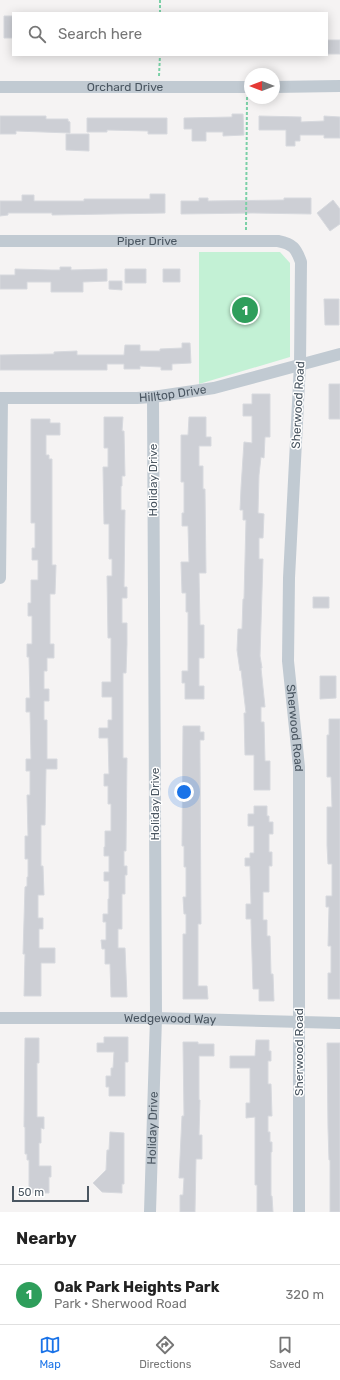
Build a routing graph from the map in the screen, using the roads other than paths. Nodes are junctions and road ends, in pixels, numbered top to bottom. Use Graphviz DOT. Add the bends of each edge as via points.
graph roads {
  1 [pos="280,86"];
  2 [pos="340,86"];
  3 [pos="0,87"];
  4 [pos="244,87"];
  5 [pos="0,241"];
  6 [pos="293,247"];
  7 [pos="340,354"];
  8 [pos="300,364"];
  9 [pos="153,397"];
  10 [pos="1,398"];
  11 [pos="0,578"];
  12 [pos="0,1018"];
  13 [pos="156,1018"];
  14 [pos="299,1022"];
  15 [pos="340,1023"];
  16 [pos="150,1212"];
  17 [pos="298,1212"];
  1 -- 2 [label="street"];
  3 -- 4 [label="street, Orchard Drive"];
  5 -- 6 [label="street, Piper Drive" via="278,241"];
  6 -- 8 [label="street, Sherwood Road" via="298,252 301,262"];
  7 -- 8 [label="street, Hilltop Drive"];
  8 -- 9 [label="street, Hilltop Drive" via="214,388"];
  8 -- 14 [label="street, Sherwood Road" via="289,578 288,661 299,767"];
  9 -- 10 [label="street, Hilltop Drive"];
  9 -- 13 [label="street, Holiday Drive"];
  10 -- 11 [label="street"];
  12 -- 13 [label="street, Wedgewood Way"];
  13 -- 14 [label="street, Wedgewood Way"];
  13 -- 16 [label="street, Holiday Drive"];
  14 -- 15 [label="street, Wedgewood Way"];
  14 -- 17 [label="street, Sherwood Road"];
}
